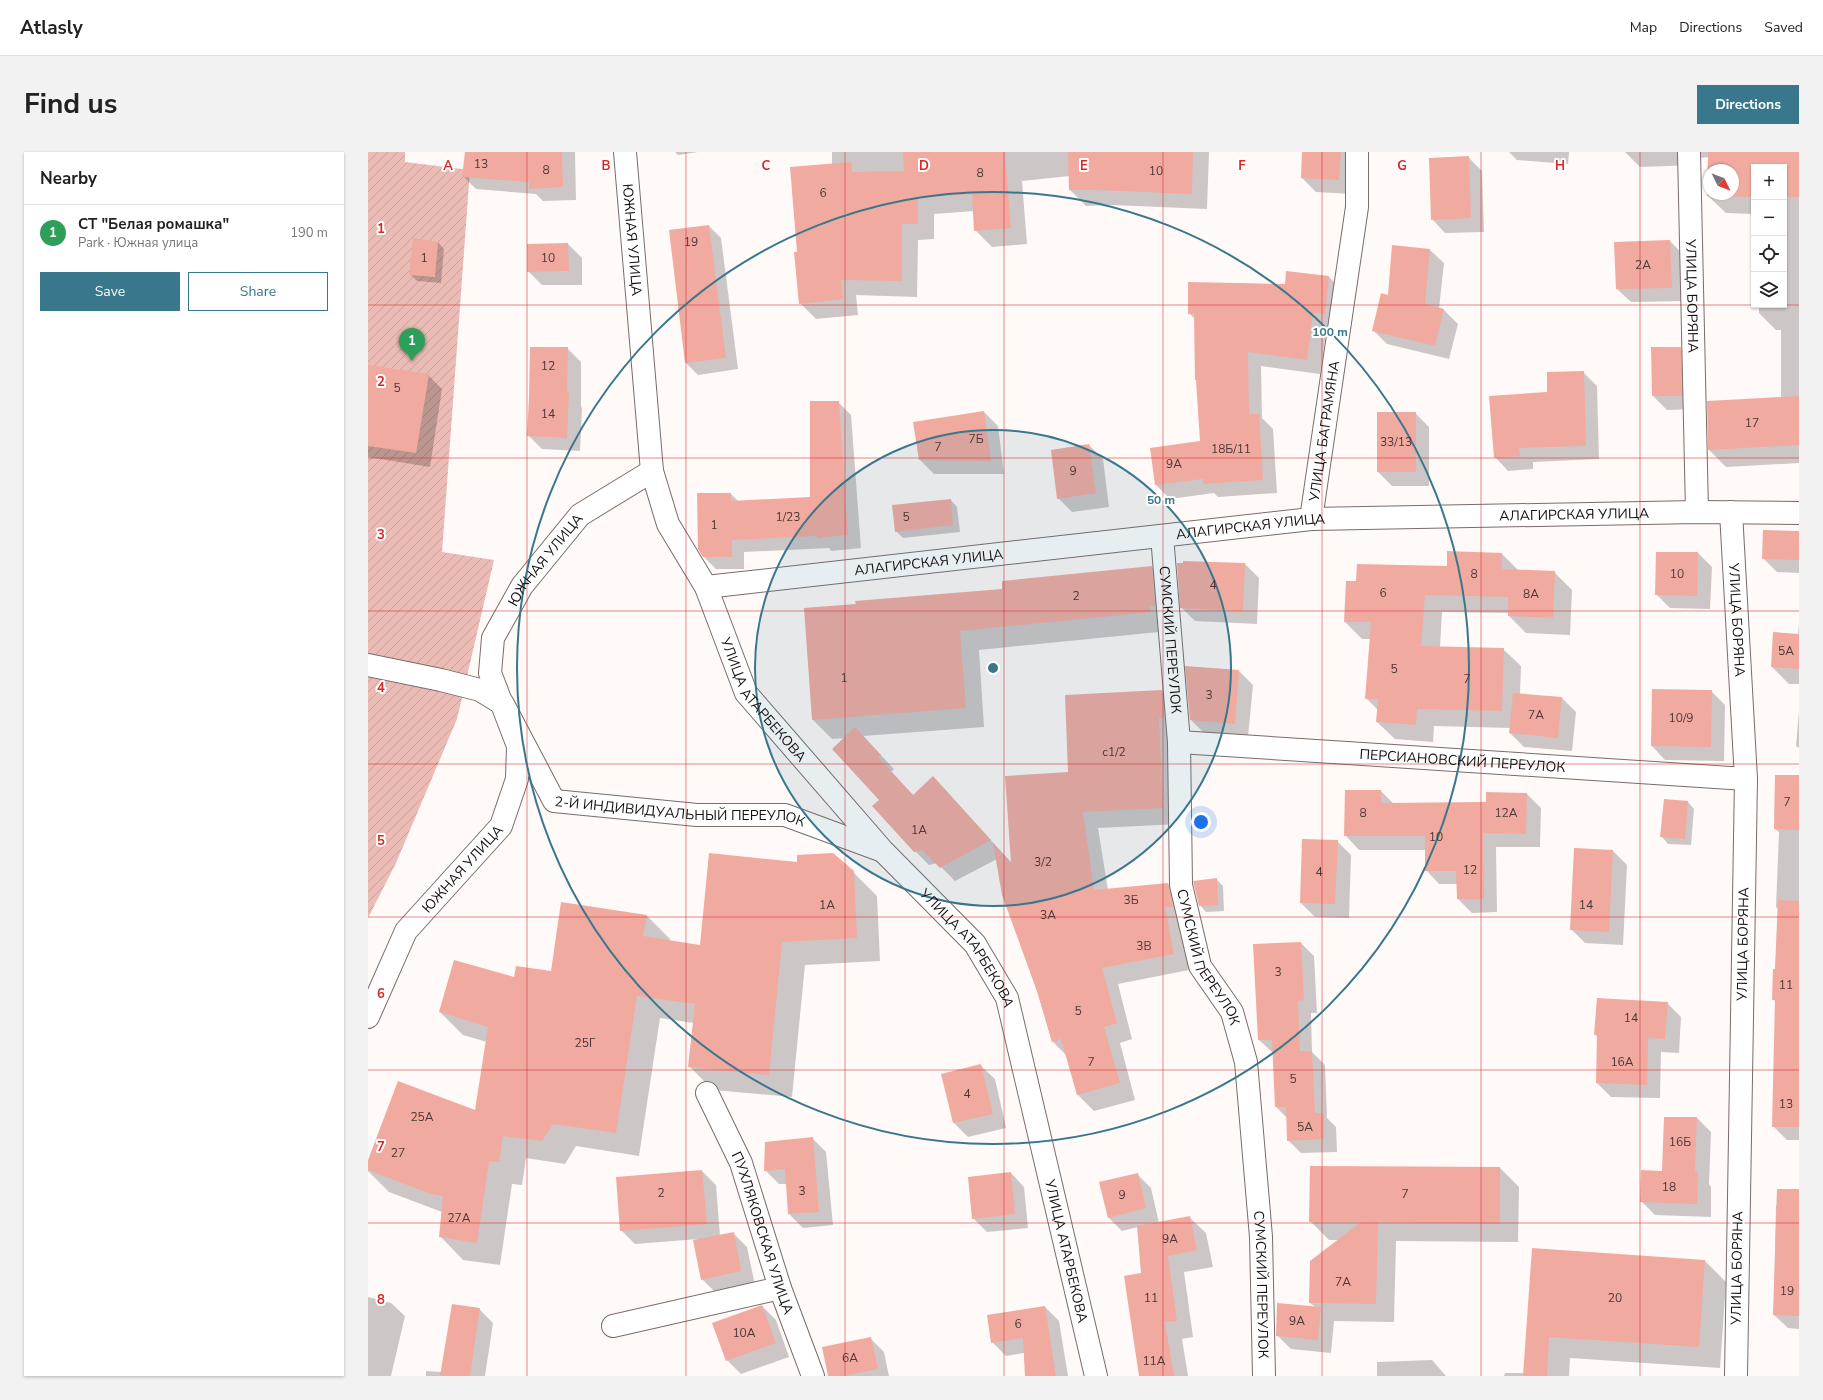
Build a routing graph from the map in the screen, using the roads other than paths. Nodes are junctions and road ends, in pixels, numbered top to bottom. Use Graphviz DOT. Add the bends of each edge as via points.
graph roads {
  1 [pos="625,152"];
  2 [pos="1357,152"];
  3 [pos="1689,152"];
  4 [pos="652,471"];
  5 [pos="1697,512"];
  6 [pos="1731,512"];
  7 [pos="1799,513"];
  8 [pos="1311,519"];
  9 [pos="1162,536"];
  10 [pos="706,587"];
  11 [pos="368,665"];
  12 [pos="503,704"];
  13 [pos="1178,742"];
  14 [pos="1746,779"];
  15 [pos="883,851"];
  16 [pos="368,1017"];
  17 [pos="707,1093"];
  18 [pos="780,1288"];
  19 [pos="613,1326"];
  20 [pos="813,1376"];
  21 [pos="1096,1376"];
  22 [pos="1264,1376"];
  23 [pos="1736,1376"];
  1 -- 4 [label="street, ЮЖНАЯ УЛИЦА"];
  2 -- 8 [label="street, УЛИЦА БАГРАМЯНА" via="1357,206"];
  3 -- 5 [label="street, УЛИЦА БОРЯНА"];
  4 -- 10 [label="street, ЮЖНАЯ УЛИЦА" via="668,524"];
  4 -- 12 [label="street, ЮЖНАЯ УЛИЦА" via="580,515 522,586 494,638 490,673"];
  5 -- 6 [label="street, АЛАГИРСКАЯ УЛИЦА"];
  5 -- 8 [label="street, АЛАГИРСКАЯ УЛИЦА"];
  6 -- 7 [label="street, АЛАГИРСКАЯ УЛИЦА"];
  6 -- 14 [label="street, УЛИЦА БОРЯНА"];
  8 -- 9 [label="street, АЛАГИРСКАЯ УЛИЦА"];
  9 -- 10 [label="street, АЛАГИРСКАЯ УЛИЦА"];
  9 -- 13 [label="street, СУМСКИЙ ПЕРЕУЛОК"];
  10 -- 15 [label="street, УЛИЦА АТАРБЕКОВА" via="746,693"];
  11 -- 12 [label="street" via="480,690"];
  12 -- 15 [label="street, 2-Й ИНДИВИДУАЛЬНЫЙ ПЕРЕУЛОК" via="554,801 696,815 785,815"];
  12 -- 16 [label="street, ЮЖНАЯ УЛИЦА" via="518,746 517,779 501,826 406,931"];
  13 -- 14 [label="street, ПЕРСИАНОВСКИЙ ПЕРЕУЛОК"];
  13 -- 22 [label="street, СУМСКИЙ ПЕРЕУЛОК" via="1181,885 1200,966 1232,1012 1246,1062 1261,1237"];
  14 -- 23 [label="street, УЛИЦА БОРЯНА"];
  15 -- 21 [label="street, УЛИЦА АТАРБЕКОВА" via="975,944 1007,998"];
  17 -- 18 [label="street, ПУХЛЯКОВСКАЯ УЛИЦА" via="741,1163"];
  18 -- 19 [label="street"];
  18 -- 20 [label="street, ПУХЛЯКОВСКАЯ УЛИЦА"];
}
